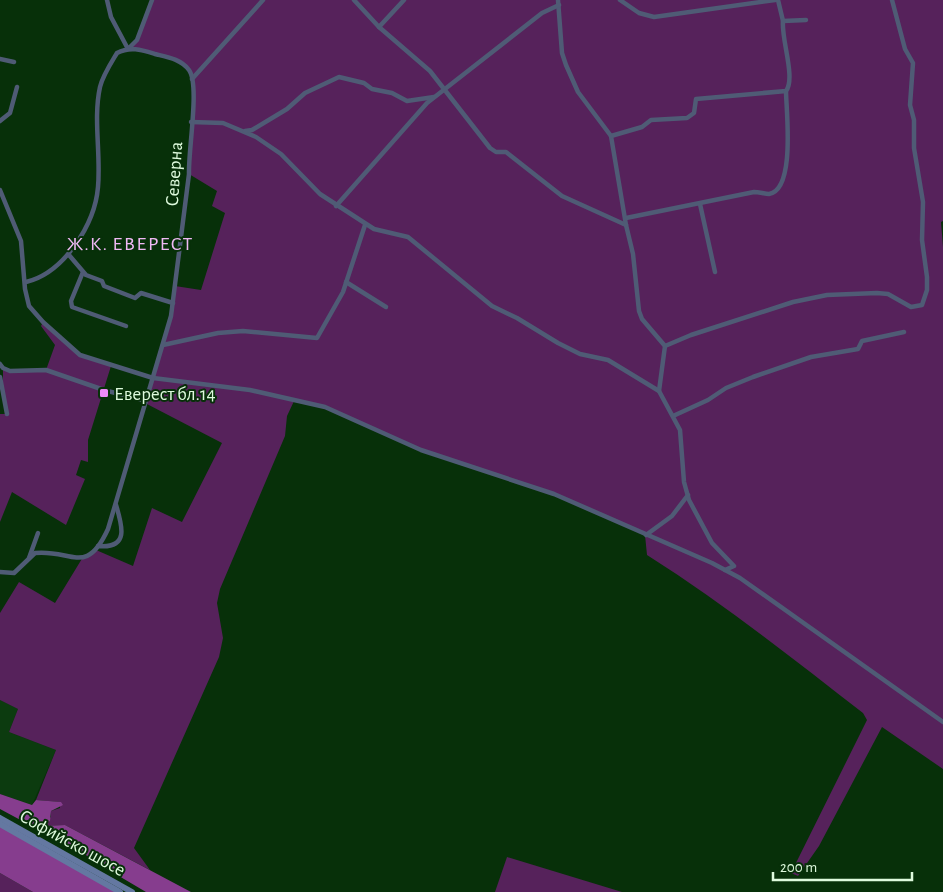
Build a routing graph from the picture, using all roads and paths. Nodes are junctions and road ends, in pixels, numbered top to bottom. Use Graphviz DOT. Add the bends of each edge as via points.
graph roads {
  1 [pos="106,0"];
  2 [pos="152,0"];
  3 [pos="263,0"];
  4 [pos="354,0"];
  5 [pos="404,0"];
  6 [pos="620,0"];
  7 [pos="777,0"];
  8 [pos="892,0"];
  9 [pos="559,2"];
  10 [pos="806,20"];
  11 [pos="783,21"];
  12 [pos="380,27"];
  13 [pos="128,49"];
  14 [pos="0,59"];
  15 [pos="14,62"];
  16 [pos="192,79"];
  17 [pos="17,87"];
  18 [pos="443,88"];
  19 [pos="786,91"];
  20 [pos="434,97"];
  21 [pos="0,121"];
  22 [pos="192,122"];
  23 [pos="244,131"];
  24 [pos="611,136"];
  25 [pos="0,190"];
  26 [pos="700,204"];
  27 [pos="336,206"];
  28 [pos="626,218"];
  29 [pos="365,225"];
  30 [pos="626,225"];
  31 [pos="69,255"];
  32 [pos="83,272"];
  33 [pos="715,272"];
  34 [pos="26,282"];
  35 [pos="346,282"];
  36 [pos="173,304"];
  37 [pos="386,307"];
  38 [pos="126,326"];
  39 [pos="904,332"];
  40 [pos="163,345"];
  41 [pos="665,346"];
  42 [pos="0,364"];
  43 [pos="0,377"];
  44 [pos="153,378"];
  45 [pos="659,391"];
  46 [pos="146,401"];
  47 [pos="7,414"];
  48 [pos="673,416"];
  49 [pos="689,498"];
  50 [pos="116,504"];
  51 [pos="38,534"];
  52 [pos="646,535"];
  53 [pos="98,546"];
  54 [pos="29,558"];
  55 [pos="725,570"];
  56 [pos="0,572"];
  57 [pos="943,722"];
  58 [pos="0,818"];
  59 [pos="0,824"];
  60 [pos="120,892"];
  61 [pos="132,892"];
  1 -- 13 [label="street"];
  2 -- 13 [label="street" via="137,40"];
  3 -- 16 [label="street"];
  4 -- 12 [label="street"];
  5 -- 12 [label="street"];
  6 -- 7 [label="street" via="639,13 654,17"];
  7 -- 11 [label="street"];
  8 -- 41 [label="street" via="905,49 913,64 910,105 923,202 922,240 928,290 922,305 910,307 888,294 827,295 793,302"];
  9 -- 18 [label="street"];
  9 -- 24 [label="street" via="562,53 566,65 578,92"];
  10 -- 11 [label="street"];
  11 -- 19 [label="street" via="789,84"];
  12 -- 18 [label="street" via="420,61"];
  13 -- 16 [label="street" via="136,48 177,60 190,71"];
  13 -- 31 [label="street" via="117,53 100,89 98,187 93,211"];
  14 -- 15 [label="street"];
  16 -- 22 [label="street, Северна"];
  17 -- 21 [label="street" via="10,113"];
  18 -- 20 [label="street"];
  18 -- 30 [label="street" via="496,152 506,152 562,196"];
  19 -- 24 [label="street" via="696,100 694,112 687,118 651,120 642,128"];
  19 -- 26 [label="street" via="787,167 782,182 769,194 754,192"];
  20 -- 23 [label="street" via="408,100 372,89 364,82 340,77 305,93 287,109 252,130"];
  20 -- 27 [label="street"];
  22 -- 23 [label="street" via="223,123"];
  22 -- 36 [label="street, Северна" via="184,225"];
  23 -- 27 [label="street" via="269,144"];
  24 -- 28 [label="street"];
  25 -- 34 [label="street" via="21,241"];
  26 -- 28 [label="street"];
  26 -- 33 [label="street"];
  27 -- 29 [label="street"];
  28 -- 30 [label="street"];
  29 -- 35 [label="street"];
  29 -- 45 [label="street" via="374,230 408,236 492,306 580,354 608,360"];
  30 -- 41 [label="street" via="634,254 639,310 642,319"];
  31 -- 32 [label="street"];
  31 -- 34 [label="street" via="38,279"];
  32 -- 36 [label="street" via="102,281 104,286 135,298 142,293"];
  32 -- 38 [label="street" via="72,307"];
  34 -- 44 [label="street" via="26,296 34,312 80,355"];
  35 -- 37 [label="street"];
  35 -- 40 [label="street" via="316,339 243,331"];
  36 -- 40 [label="street, Северна"];
  39 -- 48 [label="street" via="862,340 858,349 811,357 737,383"];
  40 -- 44 [label="street, Северна"];
  41 -- 45 [label="street"];
  42 -- 46 [label="street" via="10,371 46,370"];
  43 -- 47 [label="street"];
  44 -- 46 [label="street, Северна"];
  44 -- 52 [label="street" via="273,394 326,407 421,450 534,486"];
  45 -- 48 [label="street"];
  46 -- 50 [label="street, Северна"];
  48 -- 49 [label="street" via="680,430 682,473"];
  49 -- 52 [label="street" via="672,516"];
  49 -- 55 [label="street" via="712,543 734,566"];
  50 -- 53 [label="street, Северна"];
  50 -- 53 [label="street" via="122,534 113,545"];
  51 -- 54 [label="street"];
  52 -- 55 [label="street"];
  53 -- 54 [label="street" via="83,558 42,552"];
  54 -- 56 [label="street" via="14,573"];
  55 -- 57 [label="street" via="773,600"];
  58 -- 61 [label="main road, Софийско шосе"];
  59 -- 60 [label="main road, Софийско шосе"];
}
